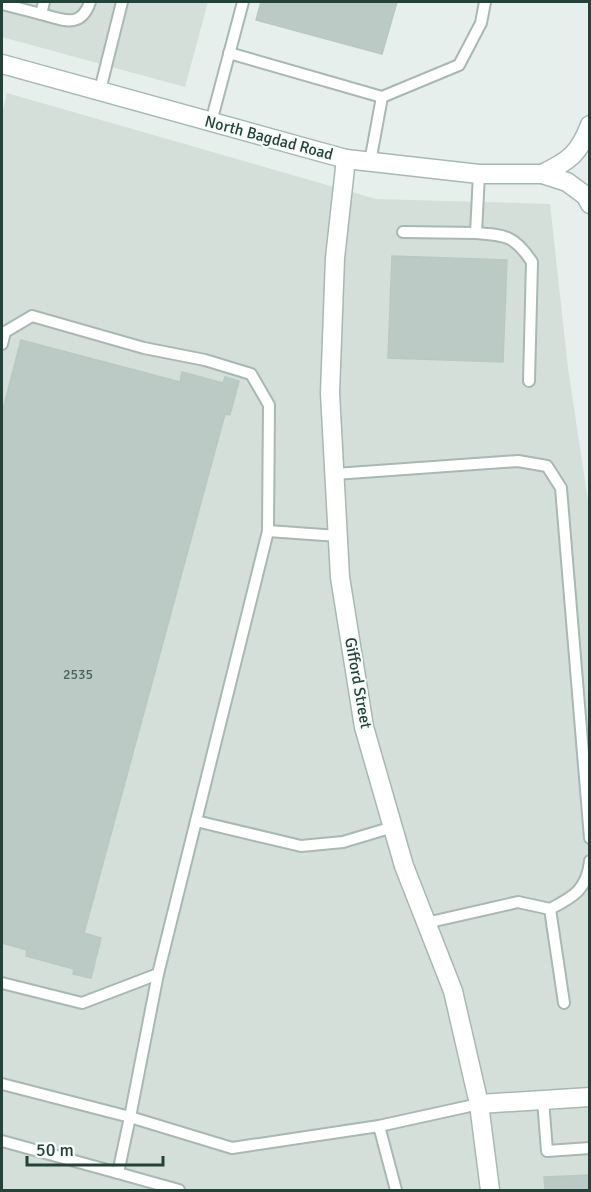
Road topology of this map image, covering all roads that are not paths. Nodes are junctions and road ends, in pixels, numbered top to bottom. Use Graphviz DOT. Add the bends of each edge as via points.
graph roads {
  1 [pos="44,2"];
  2 [pos="90,2"];
  3 [pos="122,2"];
  4 [pos="243,2"];
  5 [pos="486,2"];
  6 [pos="2,4"];
  7 [pos="41,14"];
  8 [pos="229,53"];
  9 [pos="2,64"];
  10 [pos="100,90"];
  11 [pos="382,97"];
  12 [pos="211,122"];
  13 [pos="590,125"];
  14 [pos="346,159"];
  15 [pos="370,162"];
  16 [pos="479,174"];
  17 [pos="542,174"];
  18 [pos="590,204"];
  19 [pos="403,232"];
  20 [pos="476,233"];
  21 [pos="2,344"];
  22 [pos="529,381"];
  23 [pos="335,474"];
  24 [pos="268,531"];
  25 [pos="338,536"];
  26 [pos="196,821"];
  27 [pos="393,827"];
  28 [pos="590,838"];
  29 [pos="590,861"];
  30 [pos="550,909"];
  31 [pos="426,923"];
  32 [pos="158,974"];
  33 [pos="2,982"];
  34 [pos="564,1003"];
  35 [pos="2,1084"];
  36 [pos="590,1097"];
  37 [pos="543,1100"];
  38 [pos="479,1104"];
  39 [pos="130,1117"];
  40 [pos="379,1126"];
  41 [pos="2,1141"];
  42 [pos="590,1148"];
  43 [pos="118,1173"];
  44 [pos="179,1191"];
  45 [pos="396,1191"];
  46 [pos="490,1191"];
  1 -- 7 [label="lane"];
  2 -- 7 [label="lane" via="84,15 74,20"];
  3 -- 10 [label="lane"];
  4 -- 8 [label="lane"];
  5 -- 11 [label="lane" via="481,23 459,65"];
  6 -- 7 [label="lane"];
  8 -- 11 [label="lane"];
  8 -- 12 [label="lane"];
  9 -- 10 [label="street, North Bagdad Road"];
  10 -- 12 [label="street, North Bagdad Road"];
  11 -- 15 [label="lane"];
  12 -- 14 [label="street, North Bagdad Road"];
  13 -- 17 [label="street, North Bagdad Road" via="583,142 566,162"];
  14 -- 15 [label="street, North Bagdad Road"];
  14 -- 23 [label="street, Gifford Street" via="335,258 330,393"];
  15 -- 16 [label="street, North Bagdad Road"];
  16 -- 17 [label="street, North Bagdad Road"];
  16 -- 20 [label="lane"];
  17 -- 18 [label="street, North Bagdad Road" via="567,182 586,196"];
  19 -- 20 [label="lane"];
  20 -- 22 [label="lane" via="502,234 522,246 532,262"];
  21 -- 24 [label="lane" via="5,332 32,316 251,375 269,405"];
  23 -- 25 [label="street, Gifford Street"];
  23 -- 28 [label="lane" via="518,461 547,466 561,488"];
  24 -- 25 [label="lane"];
  24 -- 26 [label="lane"];
  25 -- 27 [label="street, Gifford Street" via="340,578 364,728"];
  26 -- 27 [label="lane" via="301,846 343,842"];
  26 -- 32 [label="lane"];
  27 -- 31 [label="street, Gifford Street"];
  29 -- 30 [label="lane" via="588,874 574,897"];
  30 -- 31 [label="lane" via="518,902"];
  30 -- 34 [label="lane"];
  31 -- 38 [label="street, Gifford Street" via="453,991"];
  32 -- 33 [label="lane" via="82,1003"];
  32 -- 39 [label="lane"];
  35 -- 39 [label="lane"];
  36 -- 37 [label="street"];
  37 -- 38 [label="street"];
  37 -- 42 [label="lane" via="547,1151"];
  38 -- 40 [label="lane"];
  38 -- 46 [label="street, Gifford Street"];
  39 -- 40 [label="lane" via="232,1148"];
  39 -- 43 [label="lane"];
  40 -- 45 [label="lane"];
  41 -- 43 [label="lane"];
  43 -- 44 [label="lane"];
}
